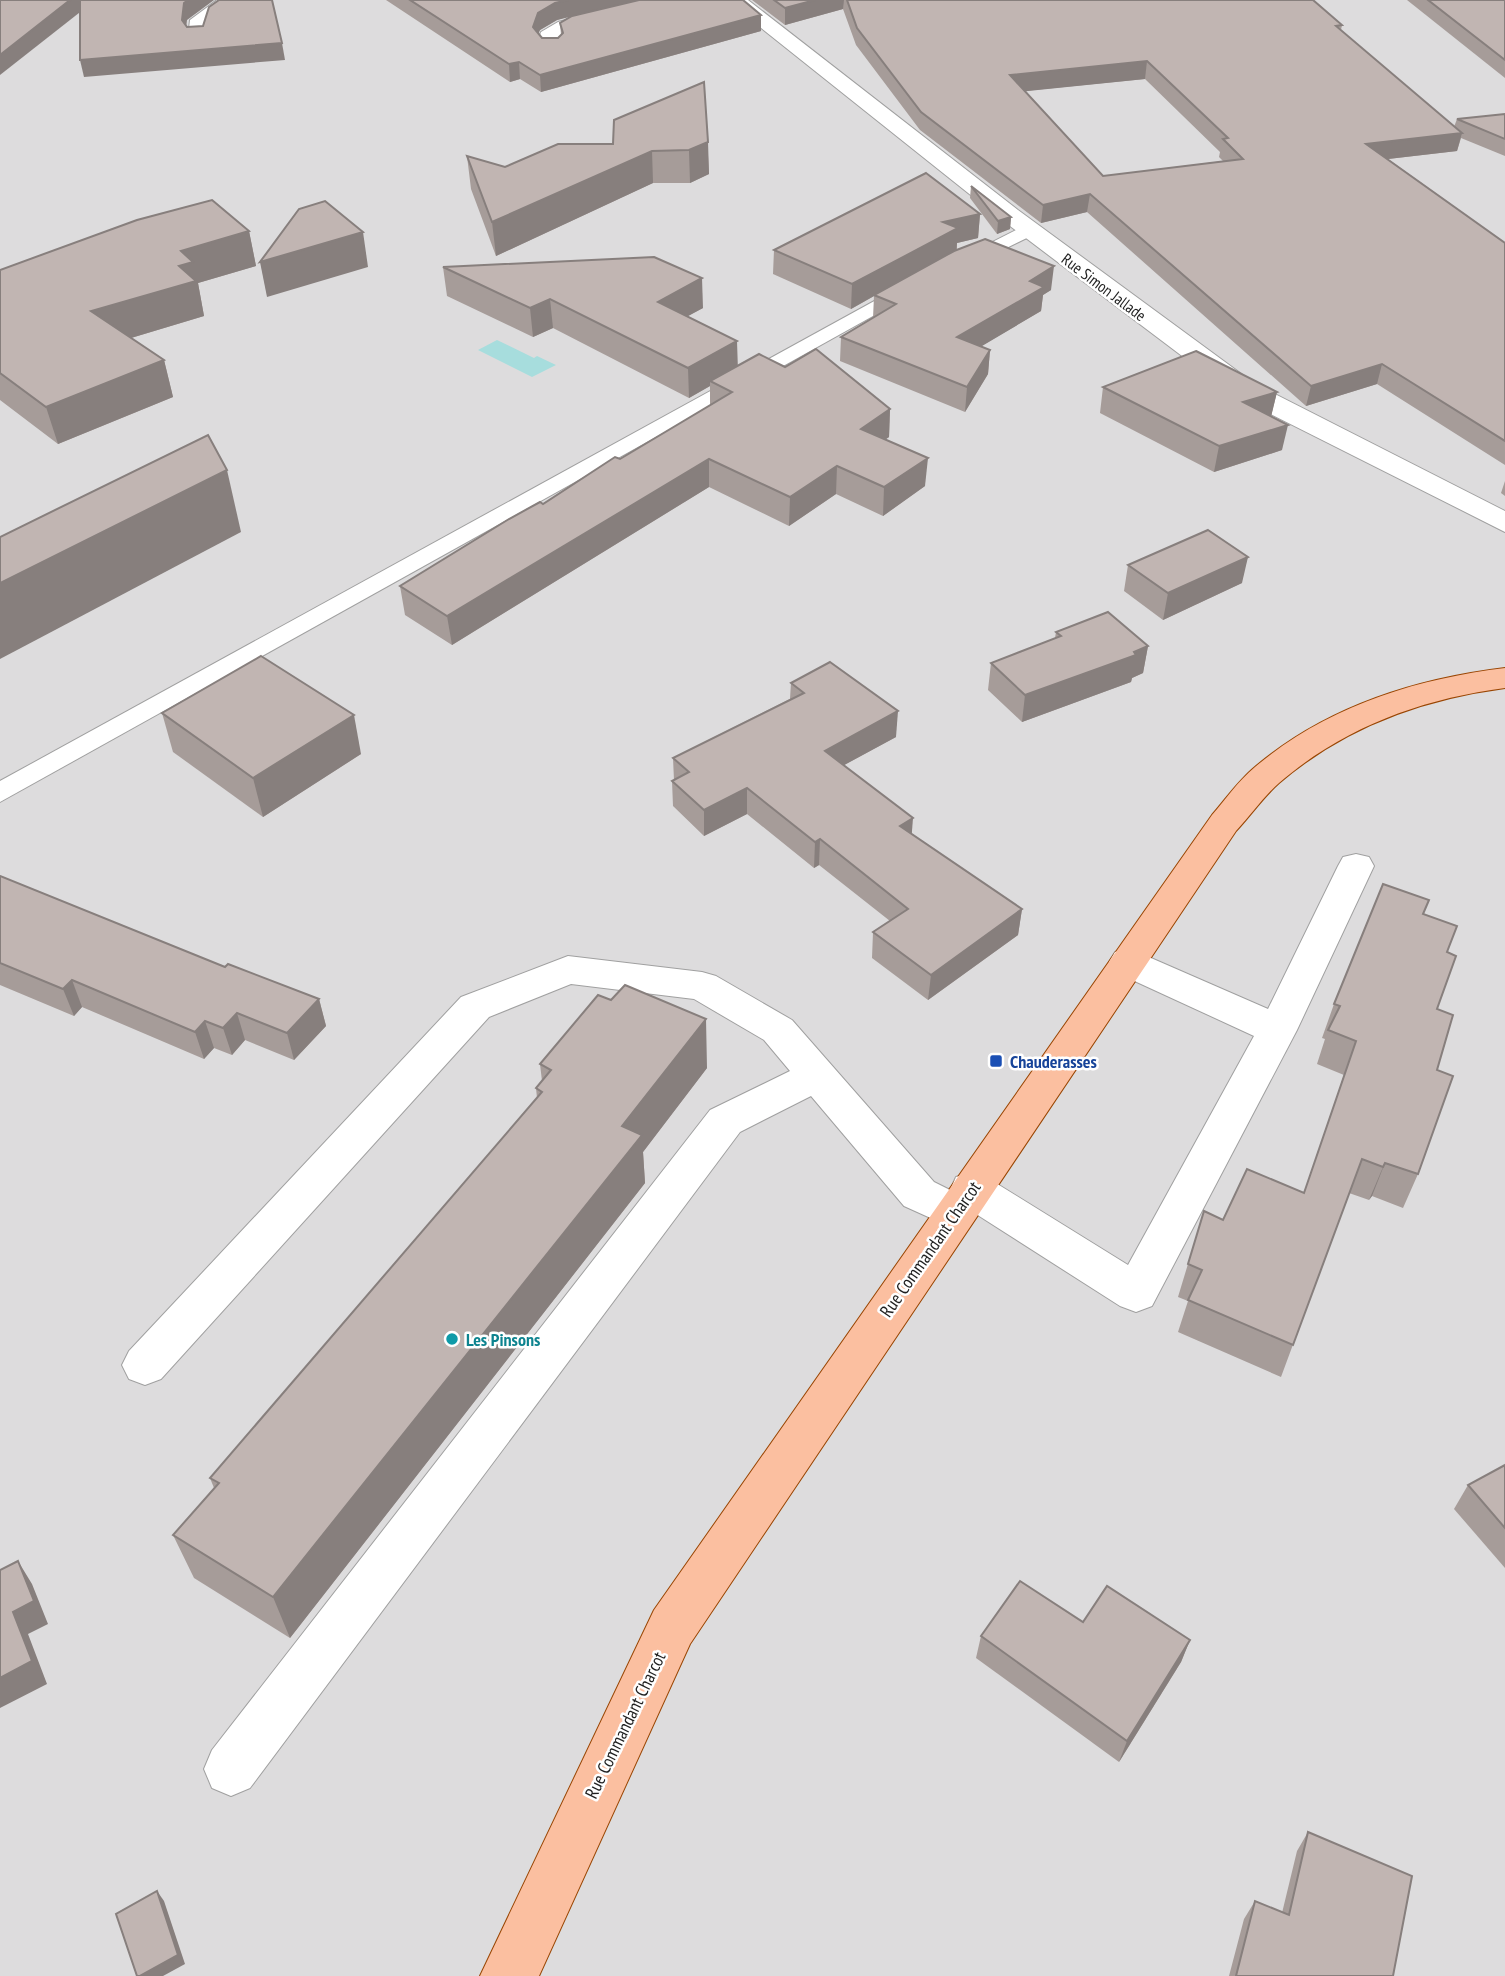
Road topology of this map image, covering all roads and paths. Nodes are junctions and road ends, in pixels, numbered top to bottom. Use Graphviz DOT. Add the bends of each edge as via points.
graph roads {
  1 [pos="230,0"];
  2 [pos="675,0"];
  3 [pos="736,0"];
  4 [pos="198,37"];
  5 [pos="552,49"];
  6 [pos="1028,230"];
  7 [pos="1505,523"];
  8 [pos="1505,678"];
  9 [pos="0,793"];
  10 [pos="1356,866"];
  11 [pos="1128,962"];
  12 [pos="1277,1030"];
  13 [pos="818,1075"];
  14 [pos="963,1200"];
  15 [pos="145,1365"];
  16 [pos="231,1769"];
  17 [pos="509,1976"];
  1 -- 4 [label="street" via="200,20"];
  2 -- 5 [label="street" via="565,26 548,36 547,45"];
  3 -- 6 [label="street, Rue Simon Jallade"];
  6 -- 7 [label="street, Rue Simon Jallade" via="1245,390"];
  6 -- 9 [label="lane" via="938,272"];
  8 -- 11 [label="main road, Rue Commandant Charcot" via="1434,689 1390,703 1319,736 1276,768 1224,823"];
  10 -- 12 [label="street"];
  11 -- 12 [label="street"];
  11 -- 14 [label="main road, Rue Commandant Charcot"];
  12 -- 14 [label="street" via="1136,1293"];
  13 -- 14 [label="street" via="919,1194"];
  13 -- 15 [label="street" via="778,1030 702,986 568,970 475,1007"];
  13 -- 16 [label="street" via="725,1121"];
  14 -- 17 [label="main road, Rue Commandant Charcot" via="672,1627"];
}
